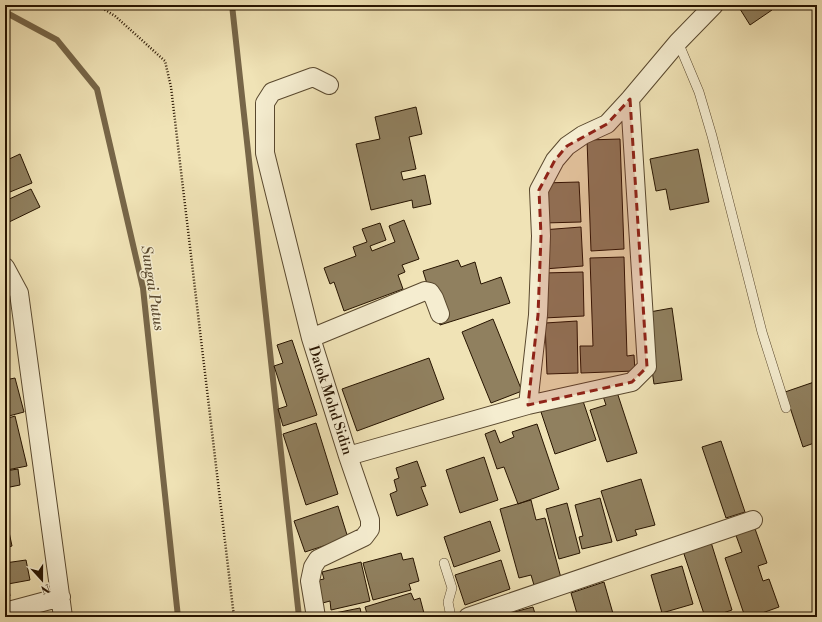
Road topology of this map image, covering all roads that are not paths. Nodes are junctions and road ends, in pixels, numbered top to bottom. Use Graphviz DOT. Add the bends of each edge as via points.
graph roads {
  1 [pos="714,5"];
  2 [pos="678,42"];
  3 [pos="329,85"];
  4 [pos="630,99"];
  5 [pos="5,267"];
  6 [pos="440,314"];
  7 [pos="311,338"];
  8 [pos="528,405"];
  9 [pos="786,408"];
  10 [pos="348,456"];
  11 [pos="753,520"];
  12 [pos="444,563"];
  13 [pos="61,598"];
  14 [pos="5,612"];
  15 [pos="63,617"];
  16 [pos="316,617"];
  17 [pos="451,617"];
  18 [pos="468,617"];
  1 -- 2 [label="street"];
  2 -- 4 [label="street"];
  2 -- 9 [label="lane" via="701,99 762,332"];
  3 -- 7 [label="street, Datok Mohd Sidin" via="313,77 272,92 265,103 265,152"];
  4 -- 8 [label="street" via="606,124 582,135 567,146 555,160 539,190 541,236 538,314"];
  4 -- 8 [label="street" via="647,367 632,382"];
  5 -- 13 [label="street" via="19,293"];
  6 -- 7 [label="street" via="434,298 430,292 425,291"];
  7 -- 10 [label="street, Datok Mohd Sidin"];
  8 -- 10 [label="street"];
  10 -- 16 [label="street, Datok Mohd Sidin" via="370,520 370,528 364,537 318,559 313,567 310,580"];
  11 -- 18 [label="street"];
  12 -- 17 [label="lane" via="452,588 448,602"];
  13 -- 14 [label="street"];
  13 -- 15 [label="street"];
}
